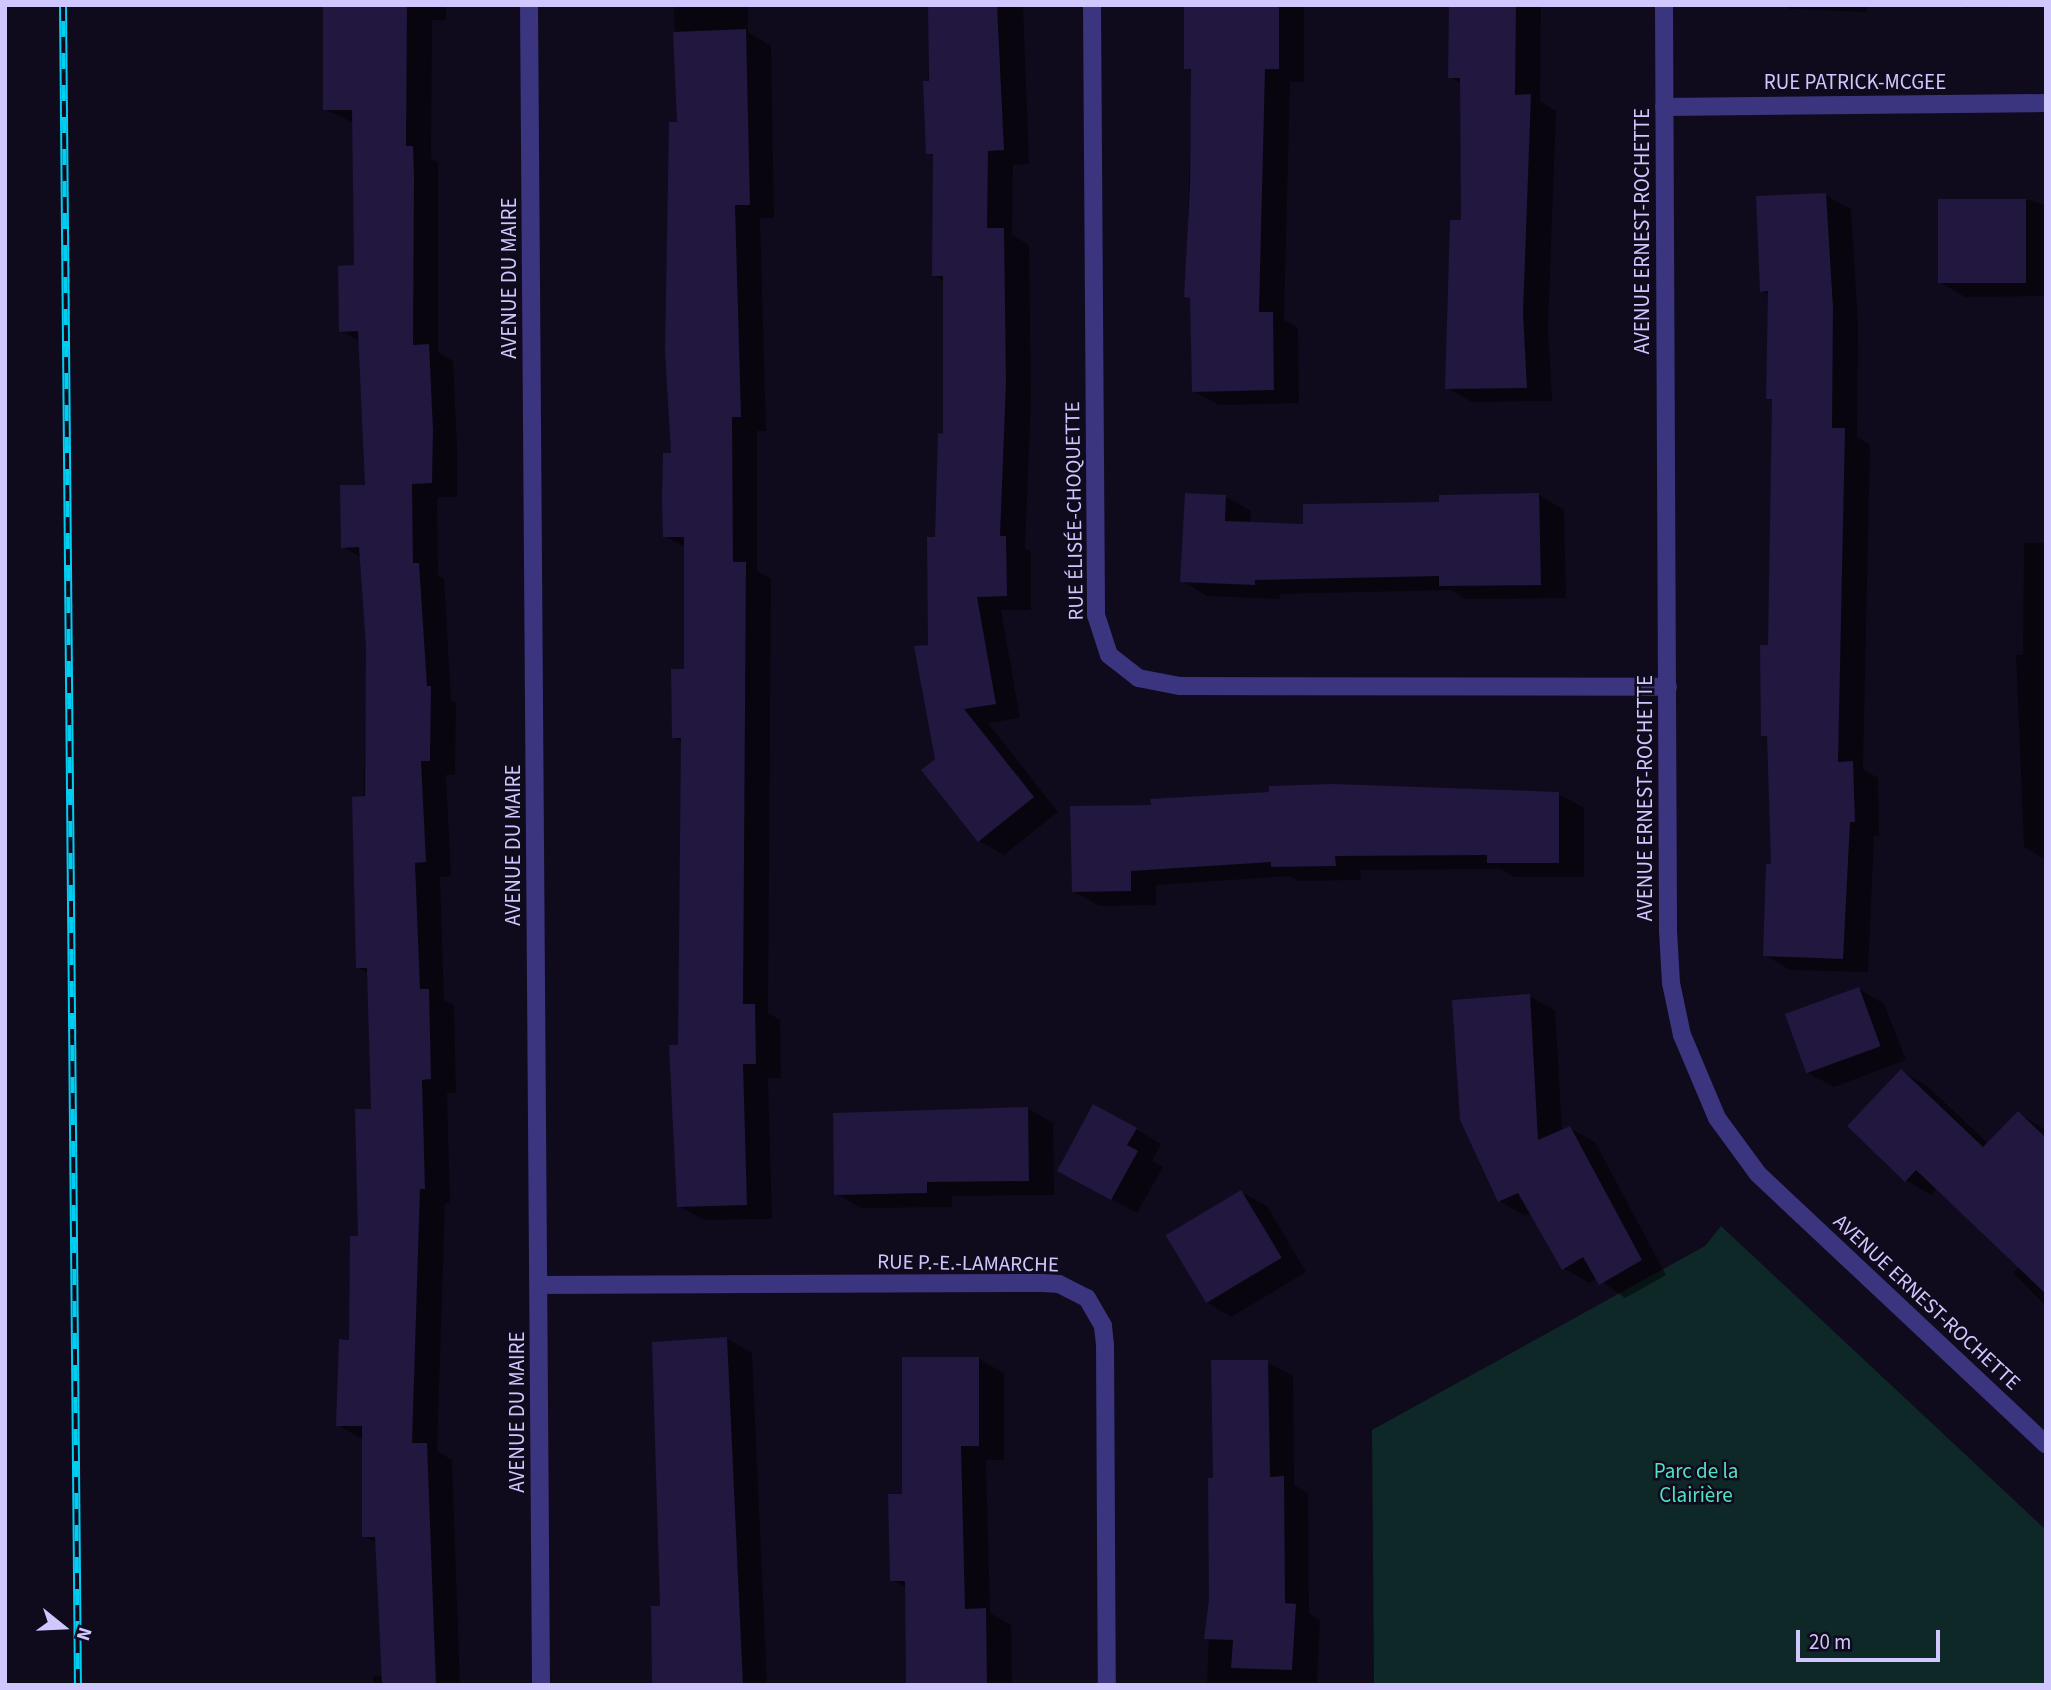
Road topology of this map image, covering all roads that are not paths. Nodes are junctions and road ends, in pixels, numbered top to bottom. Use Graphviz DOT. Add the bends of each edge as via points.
graph roads {
  1 [pos="529,5"];
  2 [pos="1092,5"];
  3 [pos="1664,5"];
  4 [pos="2046,103"];
  5 [pos="1664,107"];
  6 [pos="1668,687"];
  7 [pos="539,1285"];
  8 [pos="2046,1444"];
  9 [pos="541,1685"];
  10 [pos="1107,1685"];
  1 -- 7 [label="street, AVENUE DU MAIRE"];
  2 -- 6 [label="street, RUE ÉLISÉE-CHOQUETTE" via="1096,615 1109,655 1138,678 1180,686"];
  3 -- 5 [label="street, AVENUE ERNEST-ROCHETTE"];
  4 -- 5 [label="street, RUE PATRICK-MCGEE"];
  5 -- 6 [label="street, AVENUE ERNEST-ROCHETTE"];
  6 -- 8 [label="street, AVENUE ERNEST-ROCHETTE" via="1671,983 1682,1035 1704,1092 1758,1174"];
  7 -- 9 [label="street, AVENUE DU MAIRE"];
  7 -- 10 [label="street, RUE P.-E.-LAMARCHE" via="1042,1283 1059,1284 1087,1298 1103,1326 1105,1344"];
}
